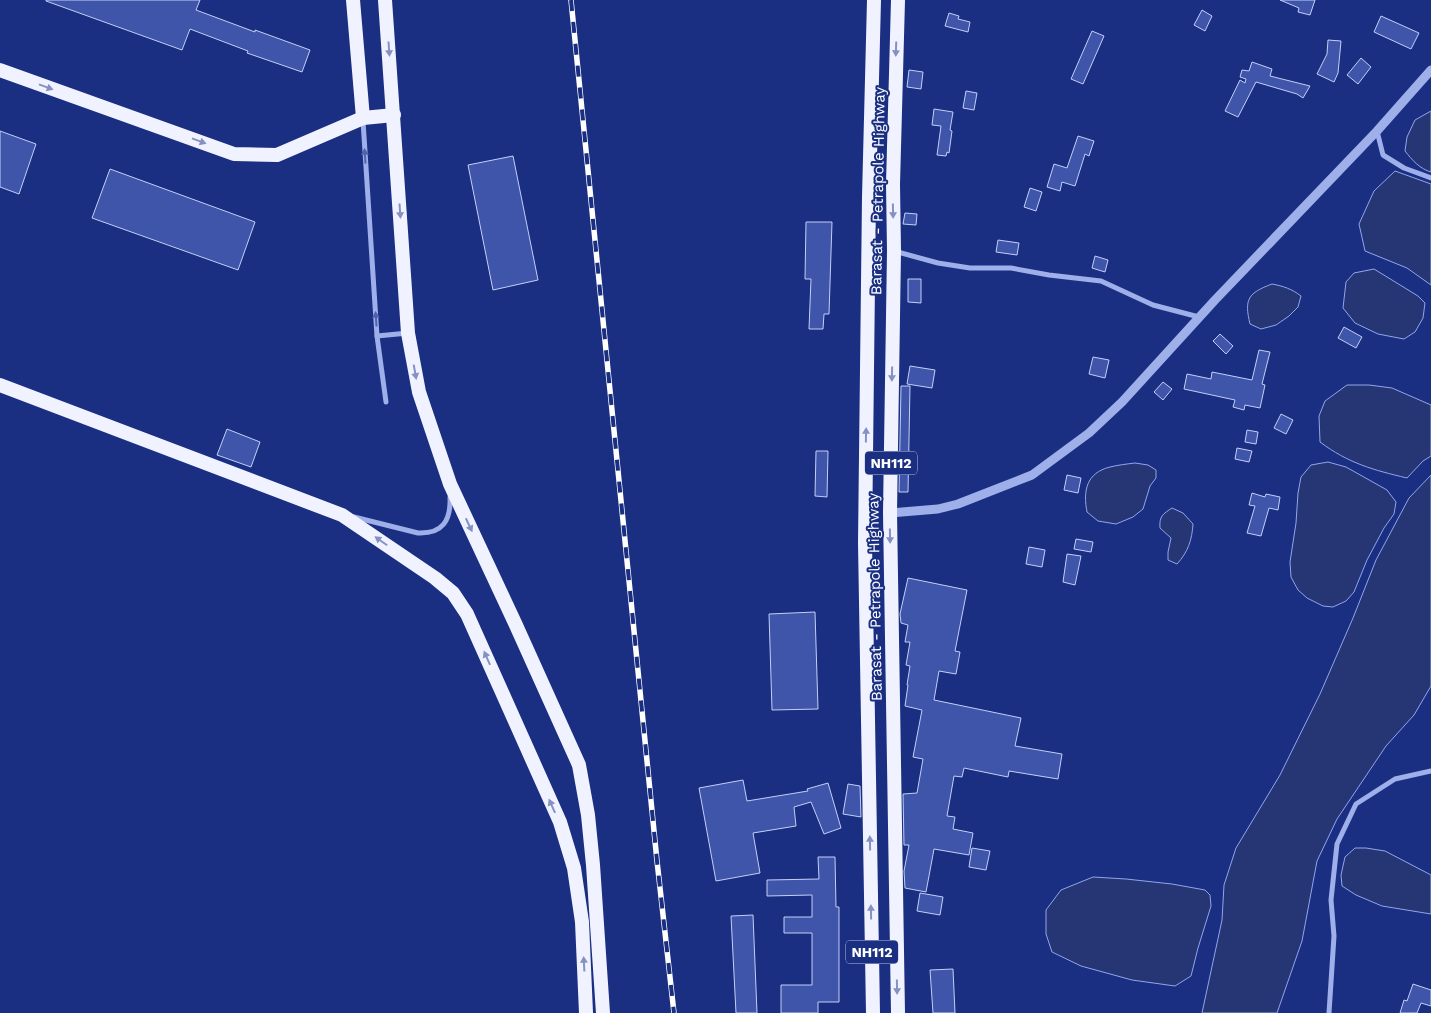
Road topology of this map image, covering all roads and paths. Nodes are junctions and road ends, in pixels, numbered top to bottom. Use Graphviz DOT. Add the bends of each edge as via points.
graph roads {
  1 [pos="353,0"];
  2 [pos="385,0"];
  3 [pos="874,0"];
  4 [pos="898,0"];
  5 [pos="0,70"];
  6 [pos="1431,70"];
  7 [pos="394,115"];
  8 [pos="363,118"];
  9 [pos="1377,131"];
  10 [pos="1431,178"];
  11 [pos="894,251"];
  12 [pos="1199,317"];
  13 [pos="408,333"];
  14 [pos="378,336"];
  15 [pos="0,385"];
  16 [pos="386,402"];
  17 [pos="450,484"];
  18 [pos="890,513"];
  19 [pos="342,514"];
  20 [pos="1431,771"];
  21 [pos="586,1013"];
  22 [pos="603,1013"];
  23 [pos="873,1013"];
  24 [pos="898,1013"];
  25 [pos="1329,1013"];
  1 -- 8 [label="highway"];
  2 -- 7 [label="highway, one-way"];
  23 -- 3 [label="highway, Barasat - Petrapole Highway / NH112, one-way" via="865,533"];
  4 -- 11 [label="highway, Barasat - Petrapole Highway / NH112, one-way"];
  5 -- 8 [label="highway, one-way" via="234,154 277,155"];
  6 -- 9 [label="street"];
  7 -- 8 [label="highway"];
  7 -- 13 [label="highway, one-way"];
  14 -- 8 [label="street, one-way"];
  9 -- 10 [label="street" via="1383,155 1404,168"];
  9 -- 12 [label="street"];
  11 -- 12 [label="street" via="938,264 1011,268 1100,281 1153,305"];
  11 -- 18 [label="highway, Barasat - Petrapole Highway / NH112, one-way"];
  12 -- 18 [label="street" via="1090,433 1032,475 958,504"];
  13 -- 14 [label="street"];
  13 -- 17 [label="highway, one-way" via="419,392"];
  14 -- 16 [label="street"];
  15 -- 19 [label="highway"];
  17 -- 19 [label="street" via="448,520 427,534"];
  17 -- 22 [label="highway, one-way" via="579,765 593,864"];
  18 -- 24 [label="highway, Barasat - Petrapole Highway / NH112, one-way"];
  21 -- 19 [label="highway, one-way" via="582,922 574,868 560,822 467,614 453,593 435,578"];
  20 -- 25 [label="street" via="1395,780 1356,804 1336,844 1331,900 1334,936"];
}
